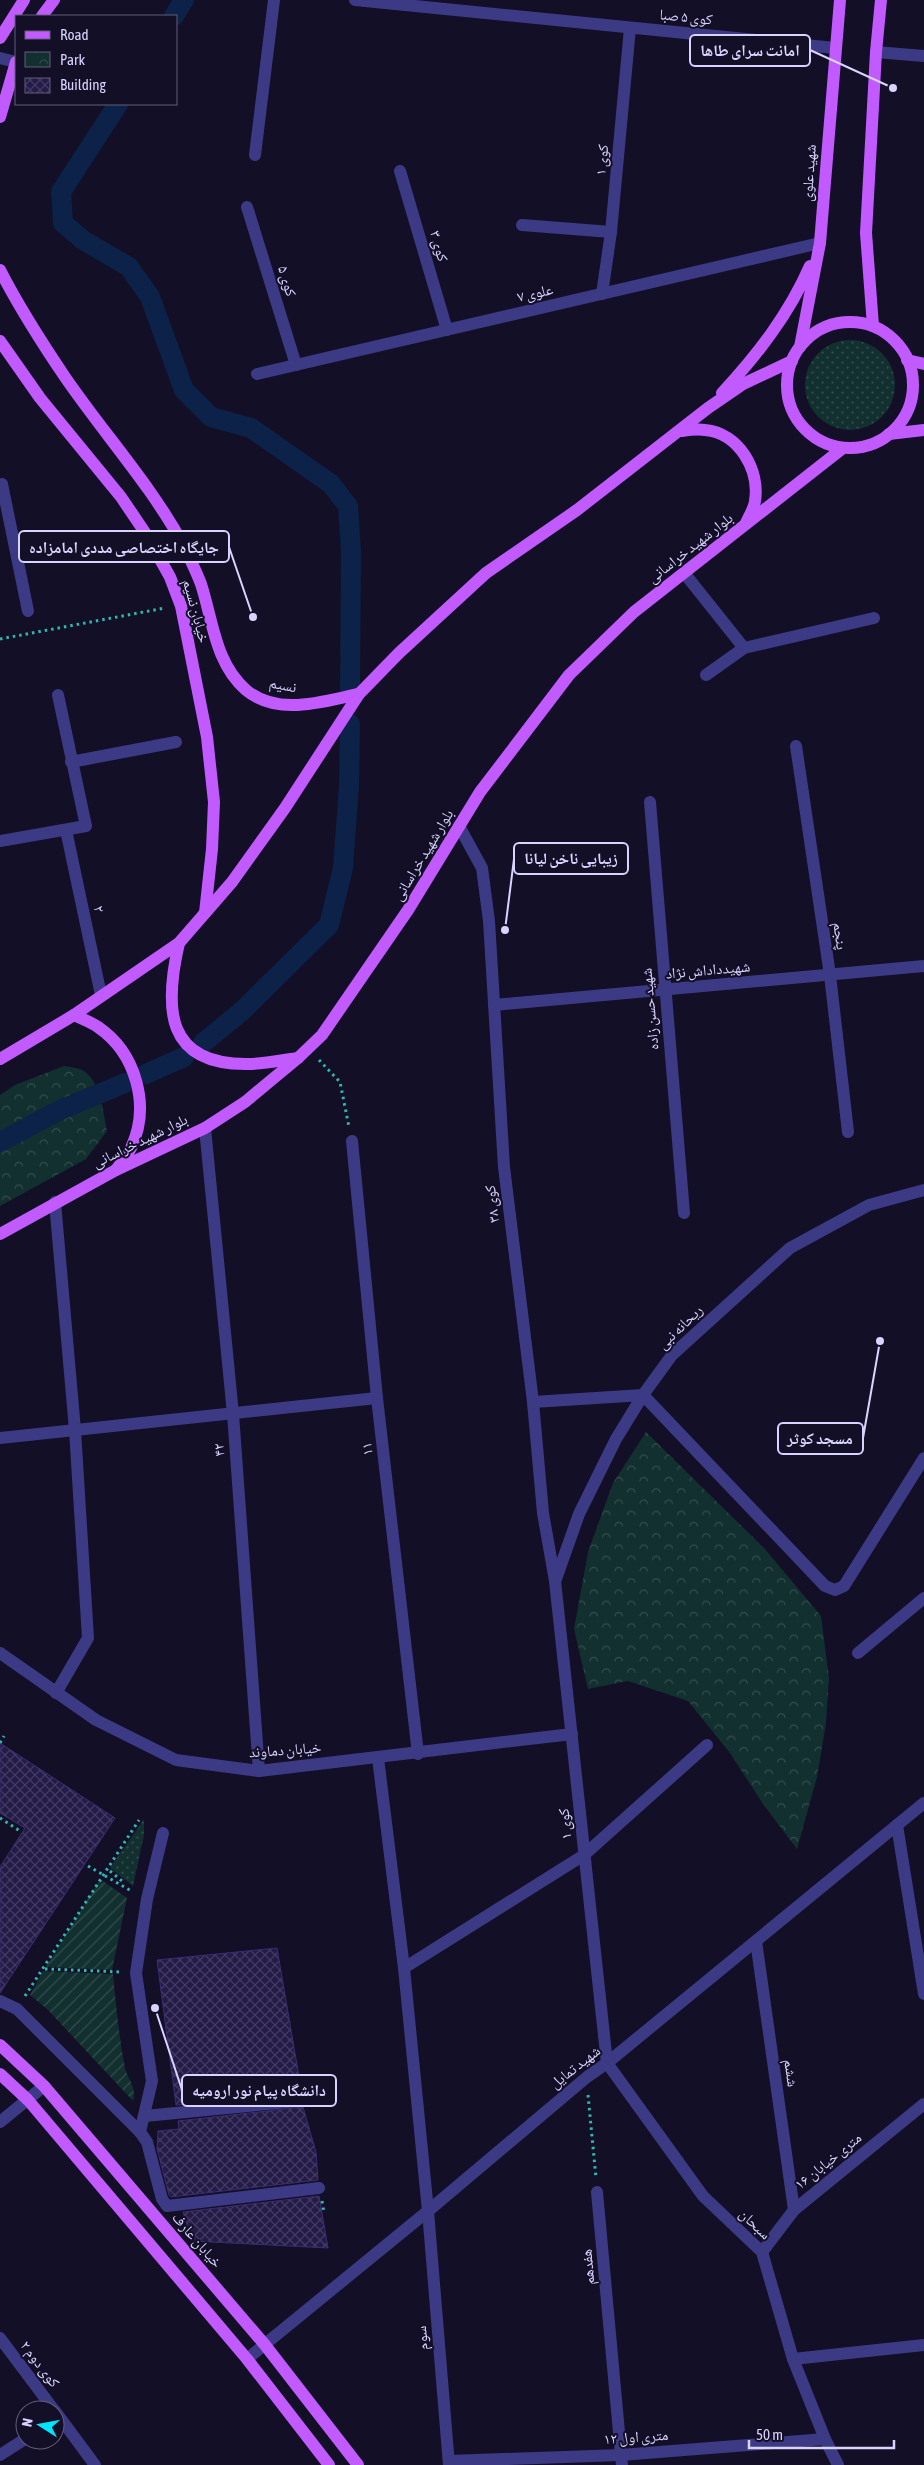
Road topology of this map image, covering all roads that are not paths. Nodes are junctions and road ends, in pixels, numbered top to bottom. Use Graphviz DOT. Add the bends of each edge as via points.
graph roads {
  1 [pos="24,0"];
  2 [pos="54,0"];
  3 [pos="274,0"];
  4 [pos="355,0"];
  5 [pos="840,0"];
  6 [pos="881,0"];
  7 [pos="434,4"];
  8 [pos="43,15"];
  9 [pos="630,28"];
  10 [pos="0,38"];
  11 [pos="924,45"];
  12 [pos="835,48"];
  13 [pos="876,52"];
  14 [pos="910,55"];
  15 [pos="924,56"];
  16 [pos="0,58"];
  17 [pos="15,62"];
  18 [pos="15,65"];
  19 [pos="0,117"];
  20 [pos="255,155"];
  21 [pos="400,171"];
  22 [pos="247,207"];
  23 [pos="522,225"];
  24 [pos="611,232"];
  25 [pos="820,244"];
  26 [pos="0,270"];
  27 [pos="602,294"];
  28 [pos="873,326"];
  29 [pos="446,330"];
  30 [pos="0,341"];
  31 [pos="800,347"];
  32 [pos="908,360"];
  33 [pos="792,361"];
  34 [pos="924,364"];
  35 [pos="296,365"];
  36 [pos="257,374"];
  37 [pos="708,408"];
  38 [pos="924,430"];
  39 [pos="682,431"];
  40 [pos="889,434"];
  41 [pos="843,448"];
  42 [pos="0,484"];
  43 [pos="745,525"];
  44 [pos="685,574"];
  45 [pos="28,611"];
  46 [pos="874,618"];
  47 [pos="744,648"];
  48 [pos="220,653"];
  49 [pos="706,676"];
  50 [pos="359,694"];
  51 [pos="58,695"];
  52 [pos="176,742"];
  53 [pos="796,746"];
  54 [pos="71,762"];
  55 [pos="650,802"];
  56 [pos="459,826"];
  57 [pos="66,830"];
  58 [pos="0,841"];
  59 [pos="205,913"];
  60 [pos="179,943"];
  61 [pos="924,966"];
  62 [pos="830,975"];
  63 [pos="665,990"];
  64 [pos="101,995"];
  65 [pos="494,1005"];
  66 [pos="74,1015"];
  67 [pos="0,1058"];
  68 [pos="298,1058"];
  69 [pos="205,1128"];
  70 [pos="848,1132"];
  71 [pos="352,1141"];
  72 [pos="116,1170"];
  73 [pos="924,1190"];
  74 [pos="55,1202"];
  75 [pos="684,1213"];
  76 [pos="0,1234"];
  77 [pos="643,1394"];
  78 [pos="377,1398"];
  79 [pos="533,1402"];
  80 [pos="233,1414"];
  81 [pos="74,1430"];
  82 [pos="0,1438"];
  83 [pos="924,1458"];
  84 [pos="555,1582"];
  85 [pos="924,1598"];
  86 [pos="0,1653"];
  87 [pos="858,1653"];
  88 [pos="56,1692"];
  89 [pos="572,1734"];
  90 [pos="707,1745"];
  91 [pos="418,1754"];
  92 [pos="378,1758"];
  93 [pos="259,1771"];
  94 [pos="924,1803"];
  95 [pos="896,1825"];
  96 [pos="163,1833"];
  97 [pos="584,1855"];
  98 [pos="756,1941"];
  99 [pos="404,1968"];
  100 [pos="924,1994"];
  101 [pos="0,2001"];
  102 [pos="0,2045"];
  103 [pos="606,2063"];
  104 [pos="0,2074"];
  105 [pos="44,2086"];
  106 [pos="28,2100"];
  107 [pos="298,2101"];
  108 [pos="924,2104"];
  109 [pos="145,2116"];
  110 [pos="0,2122"];
  111 [pos="140,2132"];
  112 [pos="319,2188"];
  113 [pos="597,2192"];
  114 [pos="794,2210"];
  115 [pos="428,2211"];
  116 [pos="762,2252"];
  117 [pos="0,2338"];
  118 [pos="265,2345"];
  119 [pos="924,2345"];
  120 [pos="247,2359"];
  121 [pos="793,2359"];
  122 [pos="45,2400"];
  123 [pos="65,2427"];
  124 [pos="825,2439"];
  125 [pos="15,2445"];
  126 [pos="0,2455"];
  127 [pos="621,2460"];
  128 [pos="449,2463"];
  129 [pos="95,2465"];
  130 [pos="329,2465"];
  131 [pos="358,2465"];
  132 [pos="838,2465"];
  1 -- 10 [label="main road"];
  2 -- 8 [label="main road"];
  3 -- 20 [label="street"];
  4 -- 7 [label="street, کوی ۵ صبا"];
  5 -- 12 [label="main road, شهید علوی"];
  6 -- 13 [label="main road"];
  7 -- 9 [label="street, کوی ۵ صبا"];
  9 -- 12 [label="street, کوی ۵ صبا"];
  9 -- 24 [label="street, کوی ۱"];
  11 -- 14 [label="street"];
  12 -- 25 [label="main road, شهید علوی"];
  13 -- 14 [label="street"];
  13 -- 28 [label="main road" via="866,234"];
  14 -- 15 [label="street"];
  16 -- 17 [label="street"];
  18 -- 19 [label="main road"];
  21 -- 29 [label="street, کوی ۳"];
  22 -- 35 [label="street, کوی ۵"];
  23 -- 24 [label="street"];
  24 -- 27 [label="street, کوی ۱"];
  25 -- 27 [label="street, علوی ۷"];
  25 -- 31 [label="main road, شهید علوی"];
  25 -- 37 [label="main road" via="798,293 780,323"];
  26 -- 48 [label="main road, خیابان نسیم" via="65,377 170,520 198,577"];
  27 -- 29 [label="street, علوی ۷"];
  28 -- 31 [label="main road" via="857,322 825,327"];
  28 -- 32 [label="main road" via="887,334"];
  29 -- 35 [label="street, علوی ۷"];
  30 -- 59 [label="main road, خیابان نسیم" via="40,398 121,497 170,577 181,606 207,737 214,802"];
  31 -- 33 [label="main road"];
  32 -- 34 [label="main road"];
  32 -- 40 [label="main road" via="912,376 909,408"];
  33 -- 37 [label="main road" via="744,384"];
  33 -- 41 [label="main road" via="787,377 787,394 796,417 812,436"];
  35 -- 36 [label="street, علوی ۷"];
  37 -- 39 [label="main road"];
  38 -- 40 [label="main road"];
  39 -- 43 [label="main road" via="714,432 729,438 746,455 756,478 755,503"];
  39 -- 50 [label="main road" via="486,573"];
  40 -- 41 [label="main road" via="859,448"];
  41 -- 43 [label="main road, بلوار شهید خراسانی"];
  42 -- 45 [label="street"];
  43 -- 44 [label="main road, بلوار شهید خراسانی"];
  44 -- 47 [label="street"];
  44 -- 56 [label="main road, بلوار شهید خراسانی" via="634,612 569,675 480,792"];
  46 -- 47 [label="street"];
  47 -- 49 [label="street"];
  48 -- 50 [label="main road, نسیم" via="247,691 265,700 291,706"];
  50 -- 59 [label="main road" via="285,808 232,882"];
  51 -- 54 [label="street"];
  52 -- 54 [label="street"];
  53 -- 62 [label="street, پنجم"];
  54 -- 57 [label="street" via="86,826"];
  55 -- 63 [label="street, شهید حسن زاده"];
  56 -- 65 [label="street, کوی ۳۸" via="482,868"];
  56 -- 68 [label="main road, بلوار شهید خراسانی" via="403,918 322,1035"];
  57 -- 58 [label="street"];
  57 -- 64 [label="street, ۲"];
  59 -- 60 [label="main road"];
  60 -- 64 [label="main road"];
  60 -- 68 [label="main road" via="171,979 171,1011 183,1041 201,1056 222,1062 249,1064"];
  61 -- 62 [label="street, شهیدداداش نژاد"];
  62 -- 63 [label="street, شهیدداداش نژاد"];
  62 -- 70 [label="street, پنجم"];
  63 -- 65 [label="street, شهیدداداش نژاد"];
  63 -- 75 [label="street, شهید حسن زاده"];
  64 -- 66 [label="main road"];
  65 -- 79 [label="street, کوی ۳۸" via="504,1167"];
  66 -- 67 [label="main road"];
  66 -- 72 [label="main road" via="98,1027 118,1045 133,1068 140,1095 139,1122 131,1148"];
  68 -- 69 [label="main road, بلوار شهید خراسانی" via="245,1102"];
  69 -- 72 [label="main road, بلوار شهید خراسانی"];
  69 -- 80 [label="street, ۴۲"];
  71 -- 78 [label="street, ۱۱"];
  72 -- 74 [label="main road, بلوار شهید خراسانی"];
  73 -- 77 [label="street, ریحانه نبی" via="870,1205 790,1248 672,1355"];
  74 -- 76 [label="main road, بلوار شهید خراسانی"];
  74 -- 81 [label="street"];
  77 -- 79 [label="street"];
  77 -- 83 [label="street" via="825,1586 835,1590 844,1586"];
  77 -- 84 [label="street, ریحانه نبی" via="616,1439 579,1514"];
  78 -- 80 [label="street"];
  78 -- 91 [label="street, ۱۱"];
  79 -- 84 [label="street, کوی ۳۸" via="544,1513"];
  80 -- 81 [label="street"];
  80 -- 93 [label="street, ۴۲"];
  81 -- 82 [label="street"];
  81 -- 88 [label="street" via="88,1638"];
  84 -- 89 [label="street, کوی ۱"];
  85 -- 87 [label="street"];
  86 -- 88 [label="street, خیابان دماوند"];
  88 -- 93 [label="street, خیابان دماوند" via="96,1720 176,1760"];
  89 -- 91 [label="street, خیابان دماوند"];
  89 -- 97 [label="street, کوی ۱"];
  90 -- 97 [label="street"];
  91 -- 92 [label="street, خیابان دماوند"];
  92 -- 93 [label="street, خیابان دماوند"];
  92 -- 99 [label="street, سوم"];
  94 -- 95 [label="street, شهید تمایل"];
  95 -- 98 [label="street, شهید تمایل"];
  95 -- 100 [label="street"];
  96 -- 109 [label="street" via="147,1902 136,1973 152,2081"];
  97 -- 99 [label="street"];
  97 -- 103 [label="street, کوی ۱"];
  98 -- 103 [label="street, شهید تمایل"];
  98 -- 114 [label="street, ششم"];
  99 -- 115 [label="street, سوم"];
  101 -- 111 [label="street" via="17,2009"];
  102 -- 105 [label="main road, خیابان عارف"];
  103 -- 115 [label="street, شهید تمایل"];
  103 -- 116 [label="street, سبحان" via="703,2196"];
  104 -- 106 [label="main road"];
  105 -- 106 [label="street"];
  105 -- 118 [label="main road, خیابان عارف"];
  106 -- 110 [label="street"];
  106 -- 120 [label="main road"];
  107 -- 109 [label="street"];
  108 -- 114 [label="street, ۱۶ متری خیابان"];
  109 -- 111 [label="street"];
  111 -- 112 [label="street" via="147,2142 162,2199 167,2206"];
  113 -- 127 [label="street, هفدهم"];
  114 -- 116 [label="street, ۱۶ متری خیابان"];
  115 -- 118 [label="street, شهید تمایل"];
  115 -- 128 [label="street, سوم"];
  116 -- 121 [label="street, سبحان"];
  117 -- 122 [label="street, کوی دوم ۲"];
  118 -- 120 [label="street, شهید تمایل"];
  118 -- 131 [label="main road, خیابان عارف"];
  119 -- 121 [label="street"];
  120 -- 130 [label="main road"];
  121 -- 124 [label="street, سبحان"];
  123 -- 129 [label="street, کوی دوم ۲"];
  124 -- 127 [label="street, ۱۲ متری اول"];
  124 -- 132 [label="street, سبحان"];
  125 -- 126 [label="street"];
  127 -- 128 [label="street, ۱۲ متری اول"];
}
